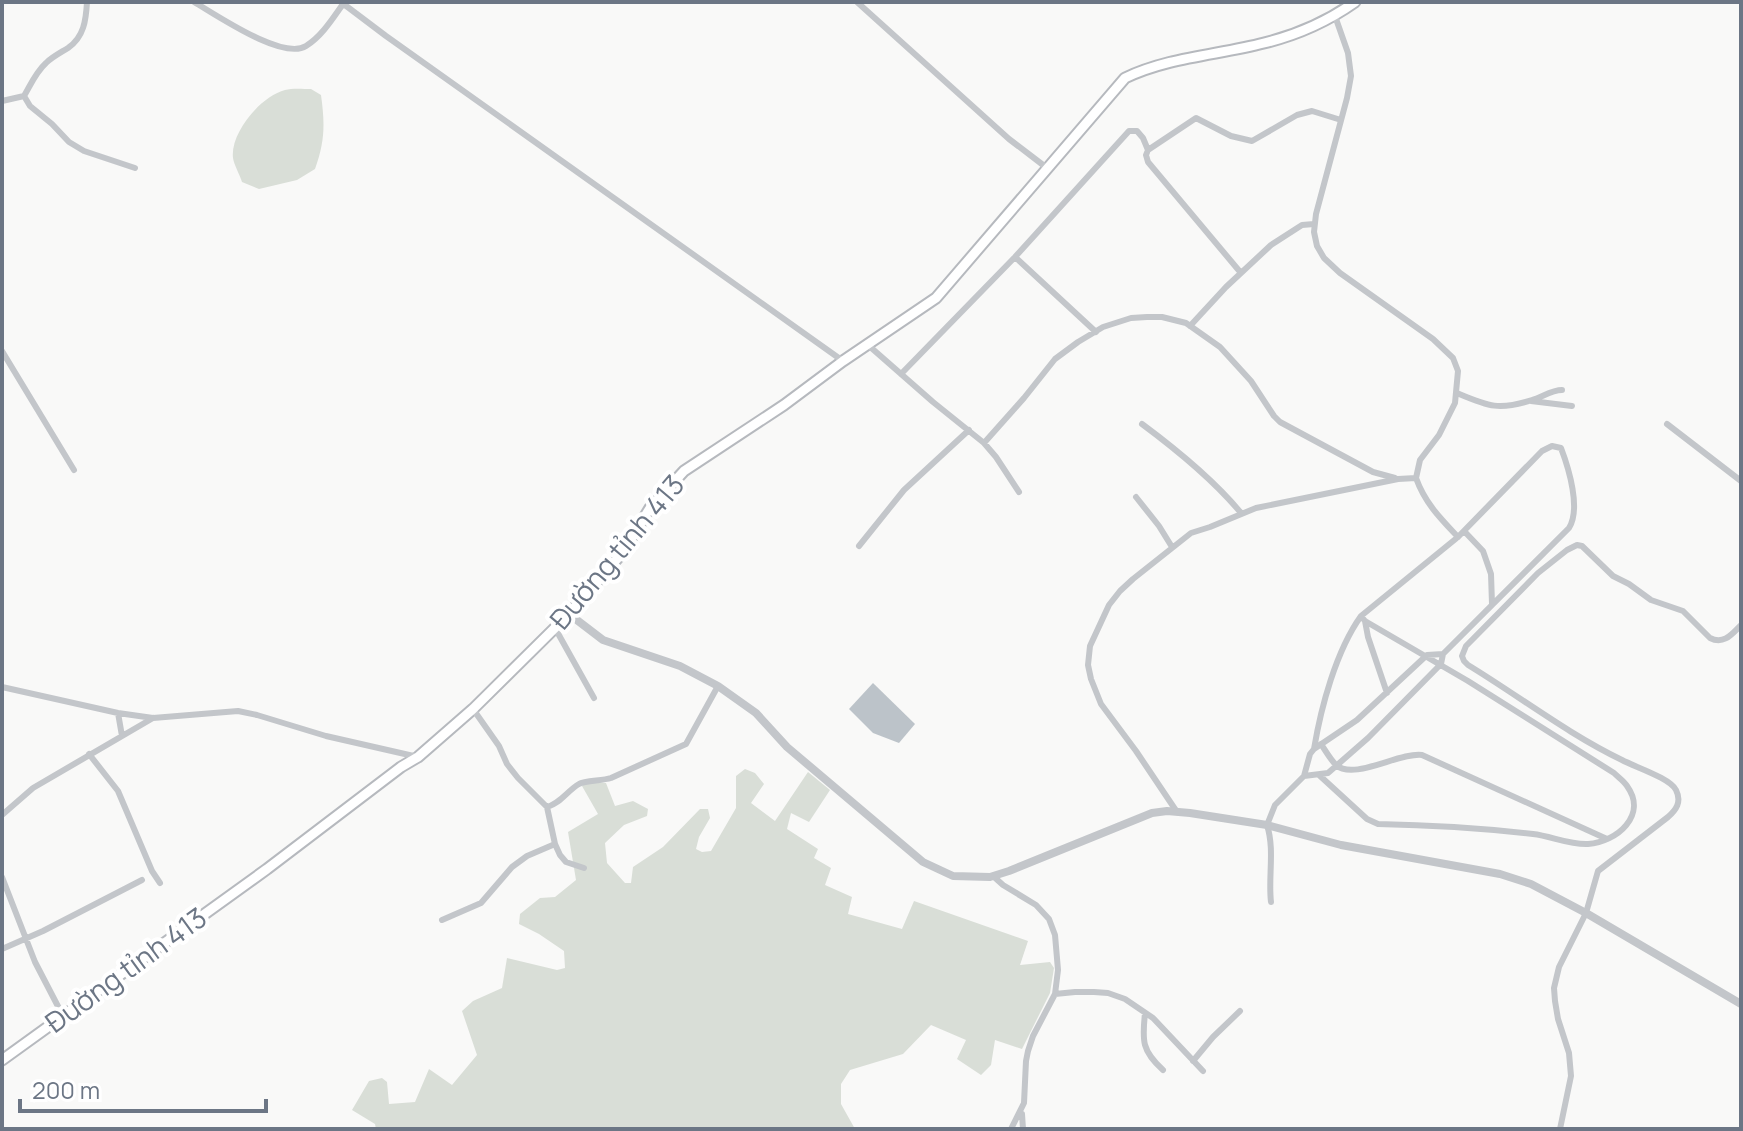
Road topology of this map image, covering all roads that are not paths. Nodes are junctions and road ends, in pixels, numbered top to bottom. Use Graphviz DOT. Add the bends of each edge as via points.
graph roads {
  1 [pos="87,2"];
  2 [pos="194,2"];
  3 [pos="857,2"];
  4 [pos="1355,2"];
  5 [pos="342,3"];
  6 [pos="1335,16"];
  7 [pos="24,96"];
  8 [pos="2,101"];
  9 [pos="1341,120"];
  10 [pos="1148,150"];
  11 [pos="135,168"];
  12 [pos="1047,168"];
  13 [pos="1314,224"];
  14 [pos="1015,257"];
  15 [pos="1241,273"];
  16 [pos="1190,326"];
  17 [pos="1096,332"];
  18 [pos="868,345"];
  19 [pos="2,351"];
  20 [pos="843,361"];
  21 [pos="901,374"];
  22 [pos="1562,390"];
  23 [pos="1457,393"];
  24 [pos="1531,401"];
  25 [pos="1572,406"];
  26 [pos="1142,424"];
  27 [pos="1667,424"];
  28 [pos="969,430"];
  29 [pos="984,443"];
  30 [pos="74,470"];
  31 [pos="1737,474"];
  32 [pos="1416,478"];
  33 [pos="1398,479"];
  34 [pos="1741,481"];
  35 [pos="1019,492"];
  36 [pos="1136,497"];
  37 [pos="1241,513"];
  38 [pos="1461,534"];
  39 [pos="859,546"];
  40 [pos="1172,547"];
  41 [pos="1492,604"];
  42 [pos="569,614"];
  43 [pos="1363,618"];
  44 [pos="1741,625"];
  45 [pos="555,628"];
  46 [pos="1443,654"];
  47 [pos="1427,655"];
  48 [pos="1441,664"];
  49 [pos="718,686"];
  50 [pos="2,687"];
  51 [pos="1387,693"];
  52 [pos="594,698"];
  53 [pos="473,709"];
  54 [pos="118,713"];
  55 [pos="153,718"];
  56 [pos="122,736"];
  57 [pos="1321,744"];
  58 [pos="1314,749"];
  59 [pos="89,754"];
  60 [pos="418,757"];
  61 [pos="1336,766"];
  62 [pos="1319,775"];
  63 [pos="1304,776"];
  64 [pos="547,807"];
  65 [pos="1177,812"];
  66 [pos="2,815"];
  67 [pos="1267,825"];
  68 [pos="1607,839"];
  69 [pos="555,844"];
  70 [pos="584,868"];
  71 [pos="993,876"];
  72 [pos="2,877"];
  73 [pos="142,880"];
  74 [pos="160,883"];
  75 [pos="1271,902"];
  76 [pos="1586,913"];
  77 [pos="442,920"];
  78 [pos="25,938"];
  79 [pos="2,949"];
  80 [pos="1055,994"];
  81 [pos="1741,1004"];
  82 [pos="1240,1011"];
  83 [pos="1145,1013"];
  84 [pos="63,1016"];
  85 [pos="2,1060"];
  86 [pos="1193,1061"];
  87 [pos="1163,1070"];
  88 [pos="1203,1071"];
  89 [pos="1021,1111"];
  90 [pos="1017,1119"];
  91 [pos="1011,1129"];
  92 [pos="1020,1129"];
  93 [pos="1560,1129"];
  1 -- 7 [label="street" via="80,36 47,62"];
  2 -- 5 [label="street" via="257,39 294,48 307,46"];
  3 -- 12 [label="street"];
  4 -- 6 [label="main road, Đường tỉnh 413"];
  5 -- 20 [label="street"];
  6 -- 9 [label="street" via="1351,76"];
  6 -- 12 [label="main road, Đường tỉnh 413" via="1266,43 1167,63 1125,78"];
  7 -- 8 [label="street"];
  7 -- 11 [label="street" via="76,147"];
  9 -- 10 [label="street" via="1312,111 1252,141 1196,118"];
  9 -- 13 [label="street"];
  10 -- 14 [label="street" via="1137,131 1129,131"];
  10 -- 15 [label="street" via="1148,162"];
  12 -- 18 [label="main road, Đường tỉnh 413" via="936,298"];
  13 -- 15 [label="street" via="1302,225 1271,245"];
  13 -- 23 [label="street" via="1324,258 1453,358"];
  14 -- 17 [label="street"];
  14 -- 21 [label="street"];
  15 -- 16 [label="street"];
  16 -- 17 [label="street" via="1172,318 1147,317 1114,322"];
  16 -- 33 [label="street" via="1226,353 1280,422 1373,472"];
  17 -- 29 [label="street" via="1055,359"];
  18 -- 20 [label="main road, Đường tỉnh 413"];
  18 -- 21 [label="street"];
  19 -- 30 [label="street"];
  20 -- 42 [label="main road, Đường tỉnh 413" via="684,471"];
  21 -- 28 [label="street"];
  22 -- 24 [label="street"];
  23 -- 24 [label="street" via="1490,407"];
  23 -- 32 [label="street" via="1439,435 1420,460"];
  24 -- 25 [label="street"];
  26 -- 37 [label="street"];
  27 -- 31 [label="street"];
  28 -- 29 [label="street"];
  28 -- 39 [label="street" via="904,490"];
  29 -- 35 [label="street"];
  31 -- 34 [label="street"];
  32 -- 33 [label="street"];
  32 -- 38 [label="street" via="1431,508"];
  33 -- 37 [label="street"];
  36 -- 40 [label="street"];
  37 -- 40 [label="street" via="1191,533"];
  38 -- 41 [label="street" via="1483,551 1491,574"];
  38 -- 41 [label="street" via="1542,451 1561,448 1574,498 1573,522"];
  38 -- 43 [label="street"];
  40 -- 65 [label="street" via="1109,605 1090,646 1088,665 1101,704"];
  41 -- 46 [label="street"];
  42 -- 45 [label="main road, Đường tỉnh 413"];
  42 -- 49 [label="street" via="603,640 680,666"];
  43 -- 47 [label="street"];
  43 -- 51 [label="street"];
  43 -- 58 [label="street" via="1352,630 1325,696"];
  44 -- 76 [label="street" via="1726,639 1715,641 1683,611 1651,600 1577,545 1538,573 1466,646 1462,656 1468,665 1676,789 1675,810 1598,871"];
  45 -- 52 [label="street"];
  45 -- 53 [label="main road, Đường tỉnh 413"];
  46 -- 47 [label="street"];
  46 -- 48 [label="street"];
  47 -- 48 [label="street"];
  47 -- 51 [label="street"];
  48 -- 61 [label="street"];
  48 -- 68 [label="street" via="1627,785 1634,814"];
  49 -- 64 [label="street" via="686,744 611,778 581,783"];
  49 -- 71 [label="street" via="756,713 787,747 923,862 953,876"];
  50 -- 54 [label="street"];
  51 -- 57 [label="street"];
  53 -- 60 [label="main road, Đường tỉnh 413"];
  53 -- 64 [label="street" via="507,764"];
  54 -- 55 [label="street"];
  54 -- 56 [label="street"];
  55 -- 56 [label="street"];
  55 -- 60 [label="street" via="238,711"];
  56 -- 59 [label="street"];
  57 -- 58 [label="street"];
  57 -- 61 [label="street"];
  58 -- 63 [label="street"];
  59 -- 66 [label="street" via="33,788"];
  59 -- 74 [label="street" via="118,791"];
  60 -- 84 [label="main road, Đường tỉnh 413"];
  61 -- 62 [label="street"];
  61 -- 68 [label="street" via="1353,770 1422,755"];
  62 -- 63 [label="street"];
  62 -- 68 [label="street" via="1372,823 1538,835 1579,844"];
  63 -- 67 [label="street" via="1275,805"];
  64 -- 69 [label="street"];
  65 -- 67 [label="street"];
  65 -- 71 [label="street" via="1152,813"];
  67 -- 75 [label="street"];
  67 -- 76 [label="street" via="1341,845 1500,874"];
  69 -- 70 [label="street" via="566,862"];
  69 -- 77 [label="street" via="512,867 481,903"];
  71 -- 80 [label="street" via="1036,905 1052,924 1058,970"];
  72 -- 78 [label="street"];
  73 -- 78 [label="street"];
  76 -- 81 [label="street"];
  76 -- 93 [label="street" via="1554,988 1571,1076"];
  78 -- 79 [label="street"];
  78 -- 84 [label="street"];
  80 -- 83 [label="street" via="1108,993"];
  80 -- 89 [label="street" via="1028,1051"];
  82 -- 86 [label="street"];
  83 -- 86 [label="street"];
  83 -- 87 [label="street" via="1145,1051"];
  84 -- 85 [label="main road, Đường tỉnh 413"];
  86 -- 88 [label="street"];
  89 -- 90 [label="street"];
  89 -- 92 [label="street"];
  90 -- 91 [label="street"];
  90 -- 92 [label="street"];
}
